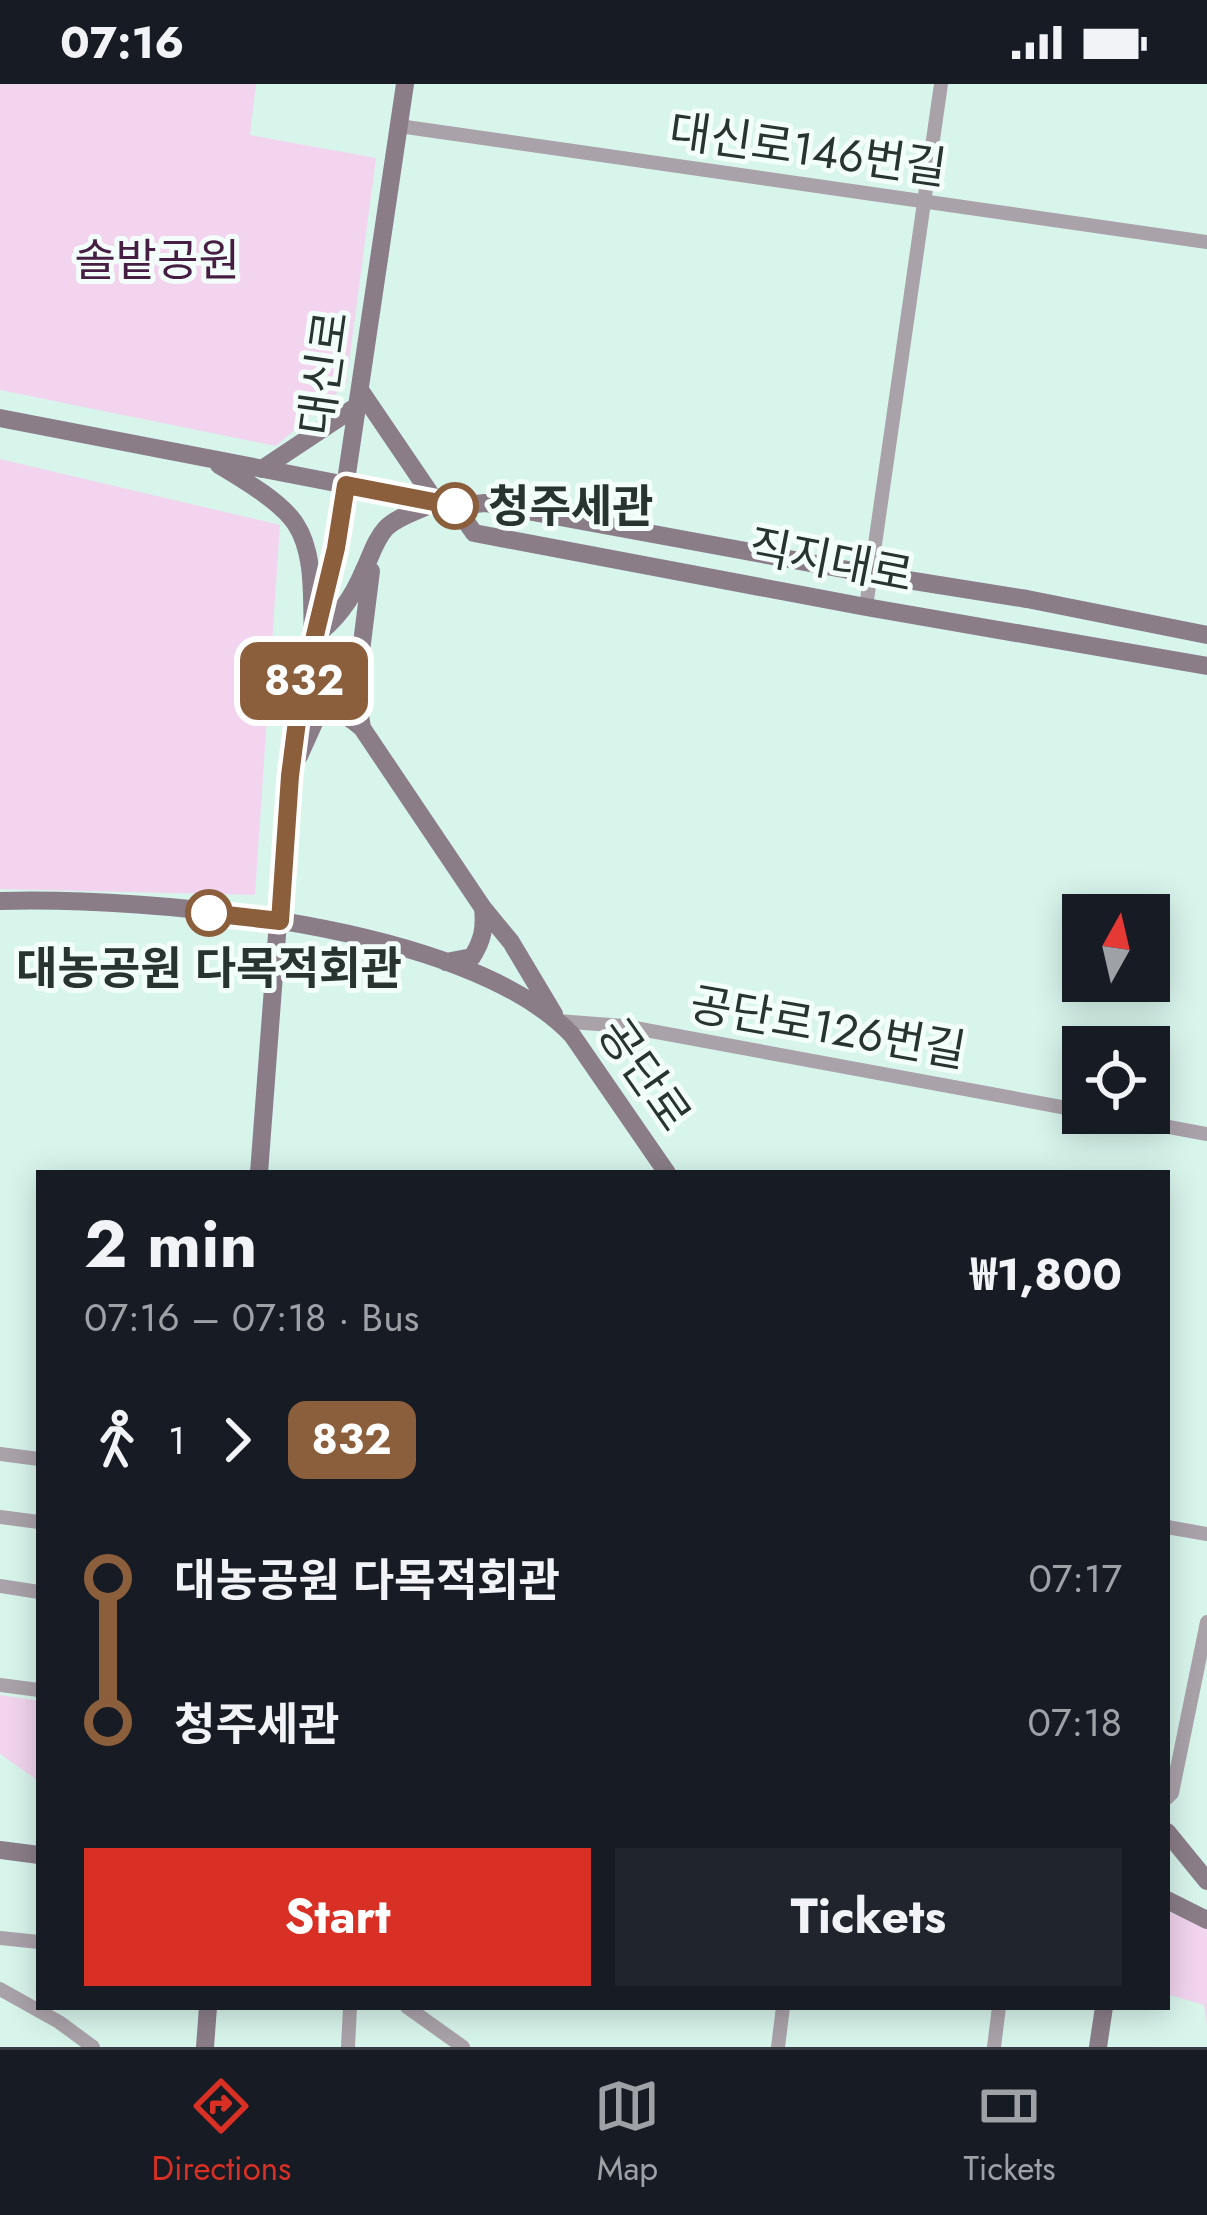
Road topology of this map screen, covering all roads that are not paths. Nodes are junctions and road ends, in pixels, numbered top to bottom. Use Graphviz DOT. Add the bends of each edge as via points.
graph roads {
  1 [pos="405,84"];
  2 [pos="941,84"];
  3 [pos="399,126"];
  4 [pos="925,202"];
  5 [pos="1207,242"];
  6 [pos="358,398"];
  7 [pos="0,418"];
  8 [pos="207,458"];
  9 [pos="262,469"];
  10 [pos="346,485"];
  11 [pos="446,504"];
  12 [pos="374,547"];
  13 [pos="870,574"];
  14 [pos="866,607"];
  15 [pos="1207,634"];
  16 [pos="314,637"];
  17 [pos="1207,666"];
  18 [pos="355,703"];
  19 [pos="362,728"];
  20 [pos="290,776"];
  21 [pos="0,901"];
  22 [pos="483,908"];
  23 [pos="280,921"];
  24 [pos="442,962"];
  25 [pos="558,1021"];
  26 [pos="1062,1107"];
  27 [pos="1170,1127"];
  28 [pos="1207,1134"];
  29 [pos="259,1170"];
  30 [pos="666,1170"];
  31 [pos="0,1456"];
  32 [pos="36,1459"];
  33 [pos="0,1517"];
  34 [pos="36,1522"];
  35 [pos="1170,1528"];
  36 [pos="1207,1534"];
  37 [pos="0,1586"];
  38 [pos="36,1592"];
  39 [pos="1207,1622"];
  40 [pos="0,1685"];
  41 [pos="36,1690"];
  42 [pos="1170,1795"];
  43 [pos="1170,1836"];
  44 [pos="0,1850"];
  45 [pos="36,1855"];
  46 [pos="1207,1881"];
  47 [pos="1170,1902"];
  48 [pos="1207,1920"];
  49 [pos="0,1938"];
  50 [pos="36,1942"];
  51 [pos="0,1990"];
  52 [pos="36,2005"];
  53 [pos="208,2010"];
  54 [pos="350,2010"];
  55 [pos="410,2010"];
  56 [pos="783,2010"];
  57 [pos="999,2010"];
  58 [pos="1104,2010"];
  59 [pos="56,2013"];
  60 [pos="92,2047"];
  61 [pos="206,2047"];
  62 [pos="348,2047"];
  63 [pos="463,2047"];
  64 [pos="778,2047"];
  65 [pos="994,2047"];
  66 [pos="1098,2047"];
  1 -- 3 [label="street, 대신로"];
  2 -- 4 [label="street"];
  3 -- 4 [label="street, 대신로146번길"];
  3 -- 6 [label="street, 대신로"];
  4 -- 5 [label="street, 대신로146번길"];
  4 -- 13 [label="street"];
  6 -- 9 [label="street"];
  6 -- 10 [label="street, 대신로"];
  6 -- 11 [label="street"];
  7 -- 8 [label="street, 직지대로"];
  8 -- 9 [label="street, 직지대로"];
  8 -- 16 [label="street" via="297,526 308,557"];
  9 -- 10 [label="street, 직지대로"];
  10 -- 11 [label="street, 직지대로"];
  10 -- 16 [label="street, 대신로"];
  11 -- 12 [label="street" via="393,523"];
  11 -- 13 [label="street, 직지대로" via="485,502"];
  11 -- 14 [label="street, 직지대로" via="474,533"];
  12 -- 16 [label="street" via="353,596"];
  12 -- 18 [label="street"];
  13 -- 14 [label="street"];
  13 -- 15 [label="street, 직지대로"];
  14 -- 17 [label="street, 직지대로"];
  16 -- 18 [label="street" via="330,650"];
  16 -- 20 [label="street, 대신로"];
  18 -- 19 [label="street"];
  19 -- 20 [label="street" via="346,714 317,716"];
  19 -- 22 [label="street"];
  20 -- 23 [label="street, 대신로"];
  21 -- 23 [label="street"];
  22 -- 24 [label="street" via="472,957"];
  22 -- 25 [label="street"];
  23 -- 24 [label="street"];
  23 -- 29 [label="street, 대신로"];
  24 -- 25 [label="street" via="509,989"];
  25 -- 26 [label="street, 공단로126번길" via="624,1026"];
  25 -- 30 [label="street, 공단로"];
  27 -- 28 [label="street"];
  31 -- 32 [label="street"];
  33 -- 34 [label="street"];
  35 -- 36 [label="street"];
  37 -- 38 [label="street"];
  39 -- 42 [label="street"];
  40 -- 41 [label="street"];
  43 -- 46 [label="street"];
  44 -- 45 [label="street"];
  47 -- 48 [label="street"];
  49 -- 50 [label="street"];
  51 -- 52 [label="street"];
  53 -- 61 [label="street"];
  54 -- 62 [label="street"];
  55 -- 63 [label="street"];
  56 -- 64 [label="street"];
  57 -- 65 [label="street"];
  58 -- 66 [label="street"];
  59 -- 60 [label="street"];
}
